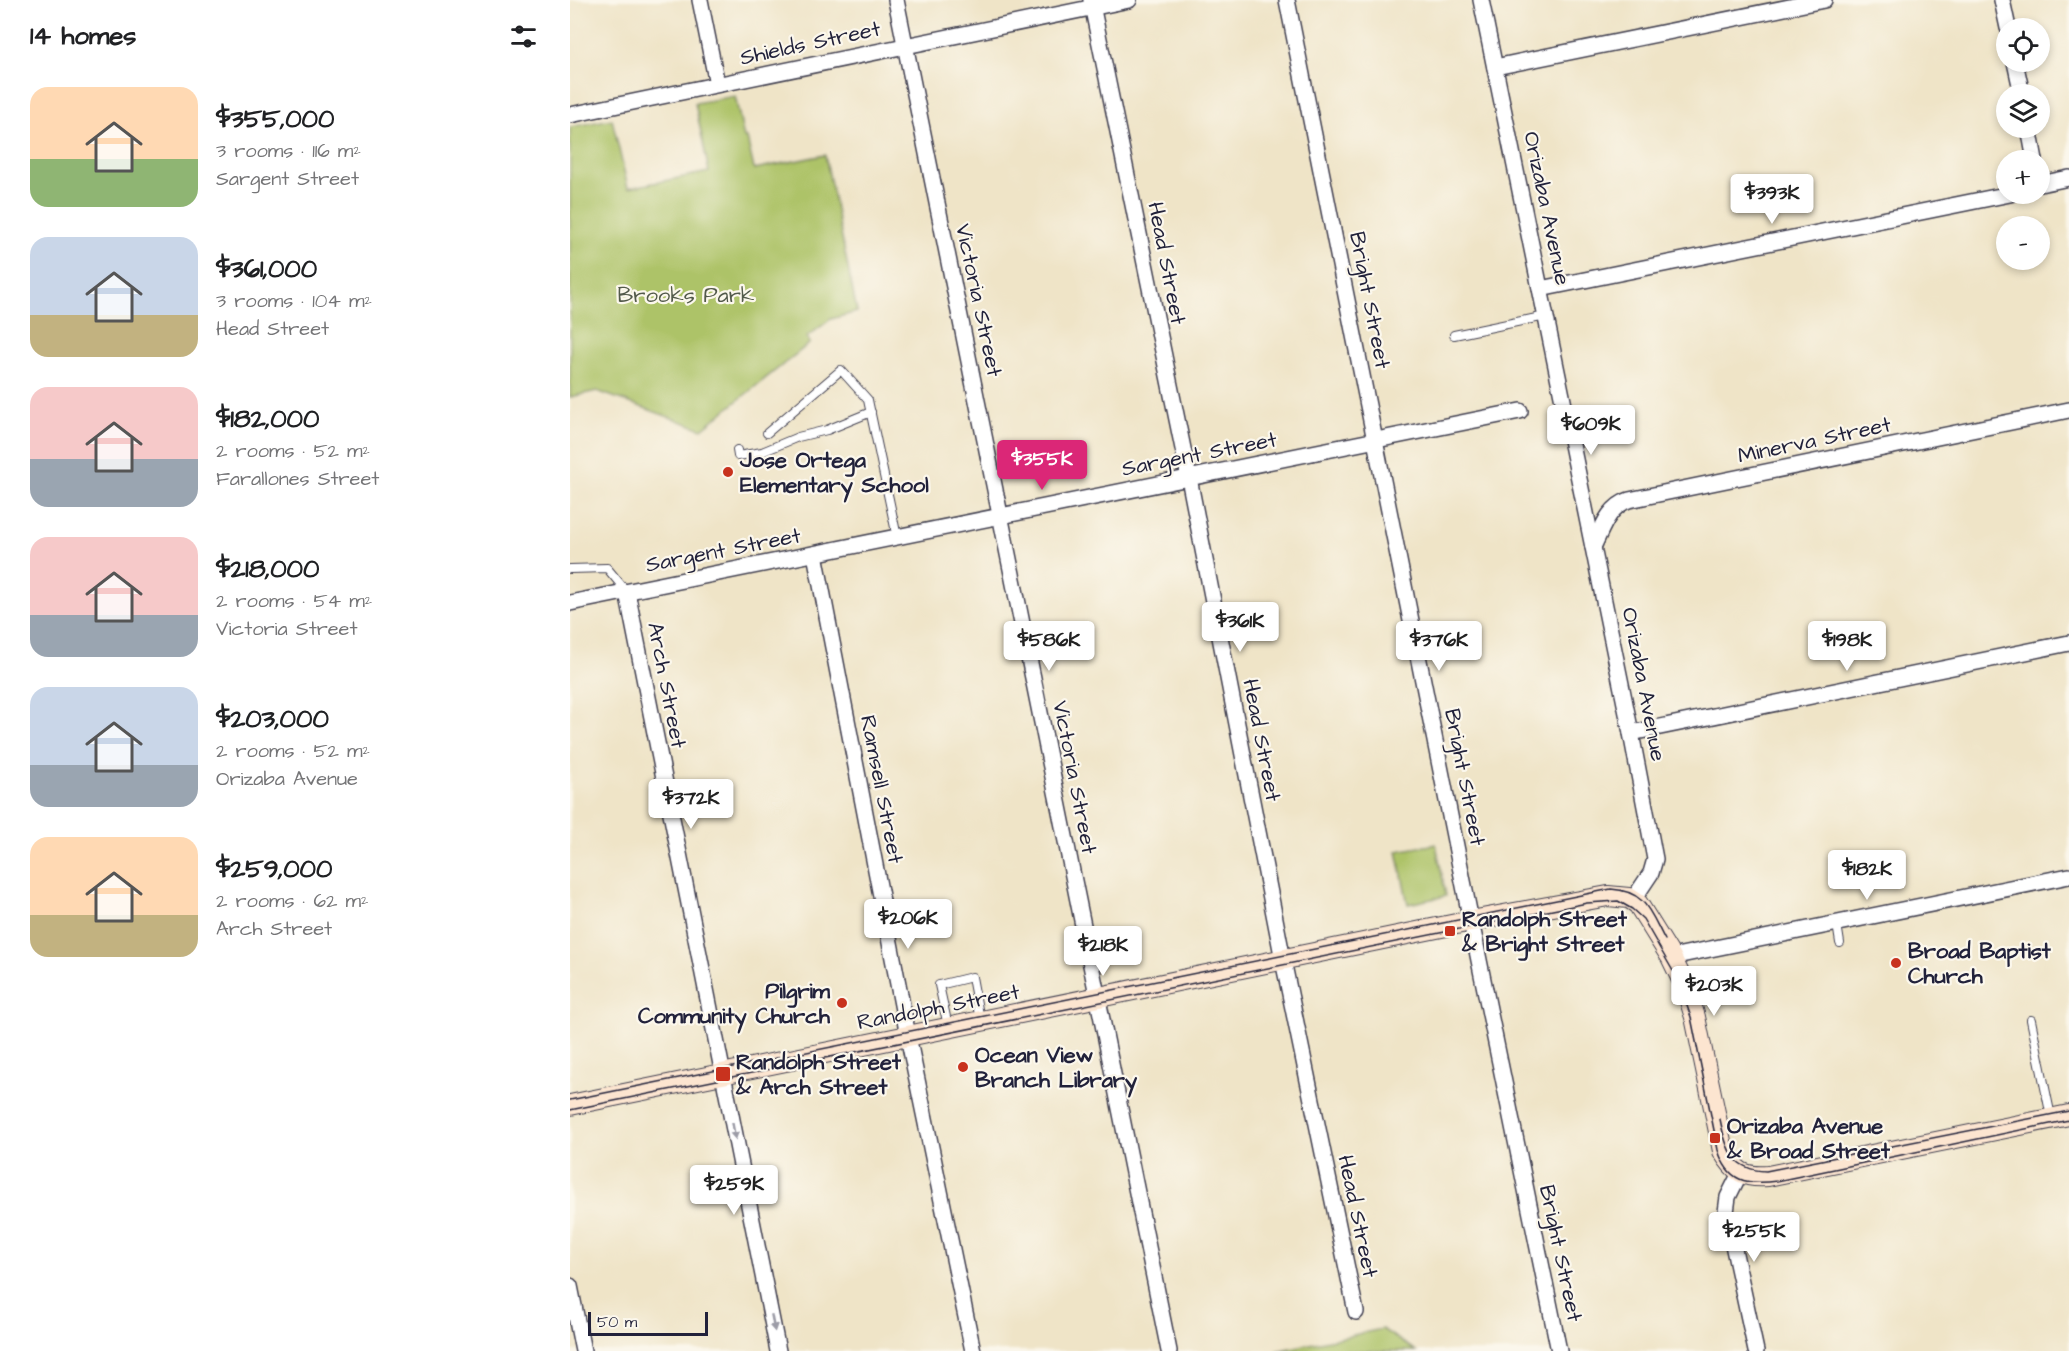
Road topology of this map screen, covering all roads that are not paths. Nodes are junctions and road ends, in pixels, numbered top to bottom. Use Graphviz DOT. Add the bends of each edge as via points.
graph roads {
  1 [pos="700,0"];
  2 [pos="896,0"];
  3 [pos="1129,0"];
  4 [pos="1287,0"];
  5 [pos="1481,0"];
  6 [pos="1824,0"];
  7 [pos="2002,0"];
  8 [pos="1092,4"];
  9 [pos="2006,18"];
  10 [pos="905,46"];
  11 [pos="1495,67"];
  12 [pos="717,84"];
  13 [pos="570,115"];
  14 [pos="2069,178"];
  15 [pos="2050,181"];
  16 [pos="1996,197"];
  17 [pos="1540,289"];
  18 [pos="1546,316"];
  19 [pos="1454,335"];
  20 [pos="2069,410"];
  21 [pos="1520,411"];
  22 [pos="871,412"];
  23 [pos="767,433"];
  24 [pos="1376,440"];
  25 [pos="737,450"];
  26 [pos="1189,478"];
  27 [pos="1001,516"];
  28 [pos="897,537"];
  29 [pos="1593,547"];
  30 [pos="815,554"];
  31 [pos="570,569"];
  32 [pos="627,592"];
  33 [pos="570,603"];
  34 [pos="2069,643"];
  35 [pos="1631,733"];
  36 [pos="2069,876"];
  37 [pos="1633,900"];
  38 [pos="1471,921"];
  39 [pos="1837,924"];
  40 [pos="1840,943"];
  41 [pos="1671,957"];
  42 [pos="1283,960"];
  43 [pos="1097,998"];
  44 [pos="2031,1020"];
  45 [pos="980,1022"];
  46 [pos="948,1028"];
  47 [pos="909,1036"];
  48 [pos="722,1074"];
  49 [pos="570,1105"];
  50 [pos="2060,1117"];
  51 [pos="1740,1173"];
  52 [pos="570,1286"];
  53 [pos="1356,1312"];
  54 [pos="583,1351"];
  55 [pos="778,1351"];
  56 [pos="973,1351"];
  57 [pos="1168,1351"];
  58 [pos="1559,1351"];
  59 [pos="1756,1351"];
  1 -- 12 [label="street"];
  2 -- 10 [label="street, Victoria Street"];
  3 -- 8 [label="street, Shields Street"];
  4 -- 24 [label="street, Bright Street"];
  5 -- 11 [label="street, Orizaba Avenue"];
  6 -- 11 [label="street"];
  7 -- 9 [label="street"];
  8 -- 10 [label="street, Shields Street"];
  8 -- 26 [label="street, Head Street"];
  10 -- 12 [label="street, Shields Street"];
  10 -- 27 [label="street, Victoria Street"];
  11 -- 17 [label="street, Orizaba Avenue"];
  12 -- 13 [label="street, Shields Street"];
  14 -- 15 [label="street"];
  16 -- 17 [label="street"];
  17 -- 18 [label="street, Orizaba Avenue"];
  18 -- 19 [label="lane"];
  18 -- 29 [label="street, Orizaba Avenue"];
  20 -- 29 [label="street, Minerva Street" via="1629,500 1614,508"];
  21 -- 24 [label="street, Sargent Street"];
  22 -- 23 [label="lane" via="868,400 841,370"];
  22 -- 25 [label="lane" via="762,452 738,456"];
  22 -- 28 [label="lane"];
  24 -- 26 [label="street, Sargent Street"];
  24 -- 38 [label="street, Bright Street"];
  26 -- 27 [label="street, Sargent Street"];
  26 -- 42 [label="street, Head Street"];
  27 -- 28 [label="street, Sargent Street"];
  27 -- 43 [label="street, Victoria Street"];
  28 -- 30 [label="street, Sargent Street"];
  29 -- 35 [label="street, Orizaba Avenue"];
  30 -- 32 [label="street, Sargent Street"];
  30 -- 47 [label="street, Ramsell Street"];
  31 -- 32 [label="lane" via="607,568"];
  32 -- 33 [label="street, Sargent Street"];
  32 -- 48 [label="street, Arch Street"];
  34 -- 35 [label="street"];
  35 -- 37 [label="street, Orizaba Avenue" via="1655,859 1651,873"];
  36 -- 39 [label="street"];
  37 -- 38 [label="street, Randolph Street" via="1594,897"];
  37 -- 41 [label="street"];
  38 -- 42 [label="street, Randolph Street"];
  38 -- 58 [label="street, Bright Street"];
  39 -- 40 [label="lane"];
  39 -- 41 [label="street"];
  41 -- 51 [label="street" via="1693,1010 1723,1151"];
  42 -- 43 [label="street, Randolph Street"];
  42 -- 53 [label="street, Head Street"];
  43 -- 45 [label="street, Randolph Street"];
  43 -- 57 [label="street, Victoria Street"];
  44 -- 50 [label="lane"];
  45 -- 46 [label="street, Randolph Street"];
  45 -- 46 [label="lane" via="972,977 939,985"];
  46 -- 47 [label="street, Randolph Street"];
  47 -- 48 [label="street, Randolph Street"];
  47 -- 56 [label="street, Ramsell Street"];
  48 -- 49 [label="street, Randolph Street"];
  48 -- 55 [label="street, Arch Street, one-way"];
  50 -- 51 [label="street" via="1768,1176"];
  51 -- 59 [label="street" via="1728,1197 1726,1212"];
  52 -- 54 [label="street"];
}
